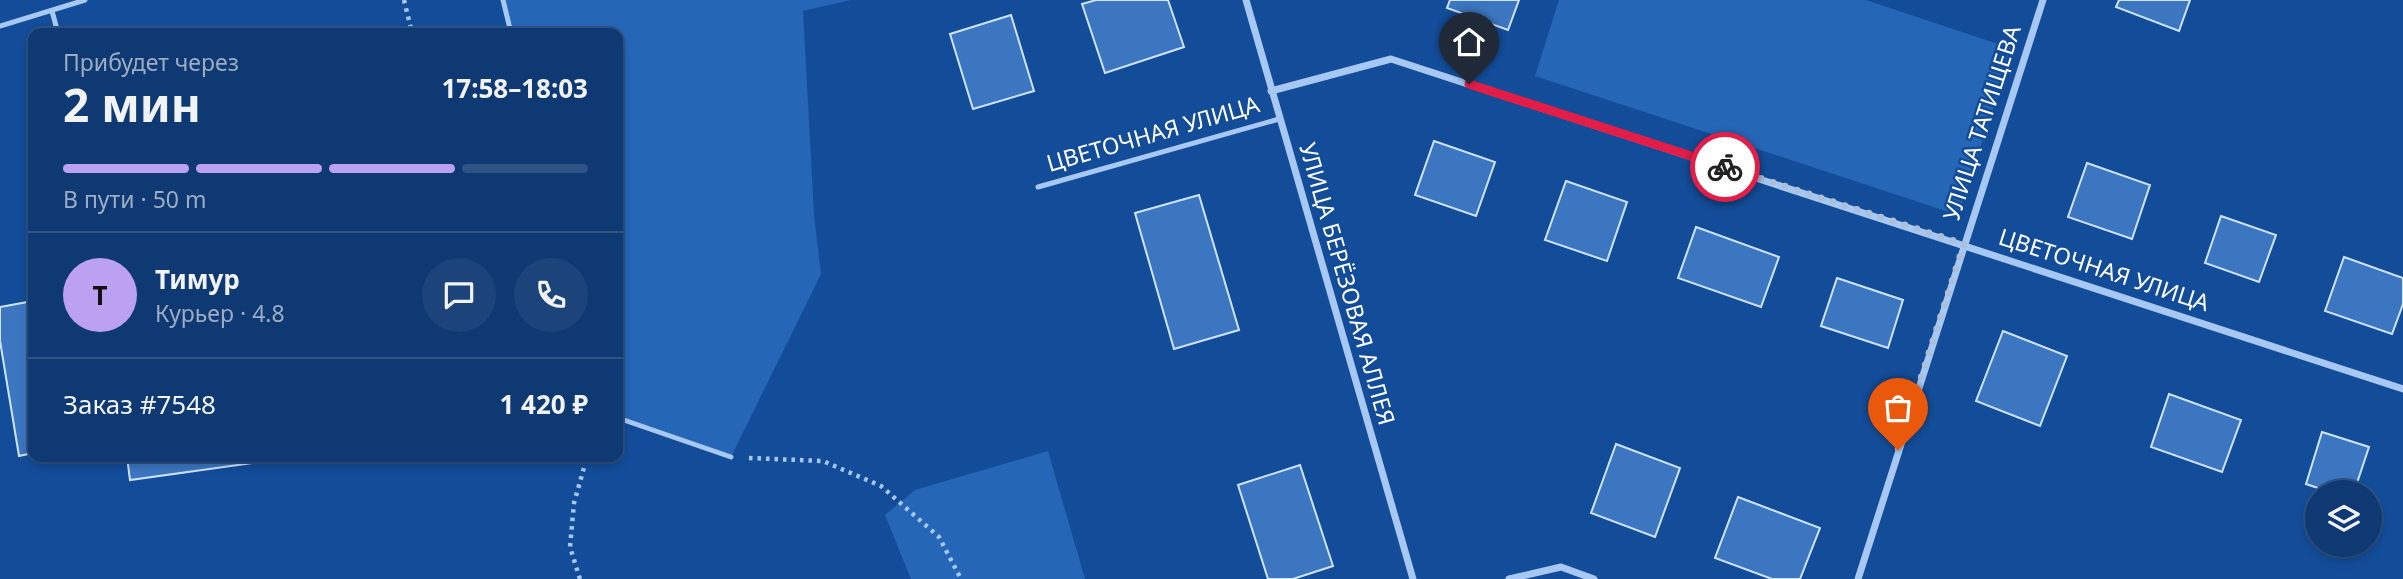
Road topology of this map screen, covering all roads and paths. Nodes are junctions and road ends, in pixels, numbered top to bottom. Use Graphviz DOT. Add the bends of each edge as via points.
graph roads {
  1 [pos="85,0"];
  2 [pos="404,0"];
  3 [pos="503,0"];
  4 [pos="1246,0"];
  5 [pos="2043,0"];
  6 [pos="52,12"];
  7 [pos="0,26"];
  8 [pos="57,28"];
  9 [pos="411,28"];
  10 [pos="510,28"];
  11 [pos="1271,91"];
  12 [pos="1279,119"];
  13 [pos="1038,187"];
  14 [pos="1964,244"];
  15 [pos="2403,389"];
  16 [pos="623,420"];
  17 [pos="731,457"];
  18 [pos="586,462"];
  19 [pos="580,579"];
  20 [pos="961,579"];
  21 [pos="1412,579"];
  22 [pos="1509,579"];
  23 [pos="1594,579"];
  24 [pos="1858,579"];
  1 -- 6 [label="lane"];
  2 -- 9 [label="path"];
  3 -- 10 [label="lane"];
  4 -- 11 [label="street, УЛИЦА БЕРЁЗОВАЯ АЛЛЕЯ"];
  5 -- 14 [label="street, УЛИЦА ТАТИЩЕВА"];
  6 -- 7 [label="lane"];
  6 -- 8 [label="lane"];
  11 -- 12 [label="street, УЛИЦА БЕРЁЗОВАЯ АЛЛЕЯ"];
  11 -- 14 [label="street, ЦВЕТОЧНАЯ УЛИЦА" via="1391,59"];
  12 -- 13 [label="lane, ЦВЕТОЧНАЯ УЛИЦА"];
  12 -- 21 [label="street, УЛИЦА БЕРЁЗОВАЯ АЛЛЕЯ"];
  14 -- 15 [label="street, ЦВЕТОЧНАЯ УЛИЦА"];
  14 -- 24 [label="street, УЛИЦА ТАТИЩЕВА"];
  16 -- 17 [label="lane"];
  17 -- 20 [label="path" via="823,461 881,486 939,537"];
  18 -- 19 [label="path" via="570,547"];
  22 -- 23 [label="street" via="1561,567"];
}
